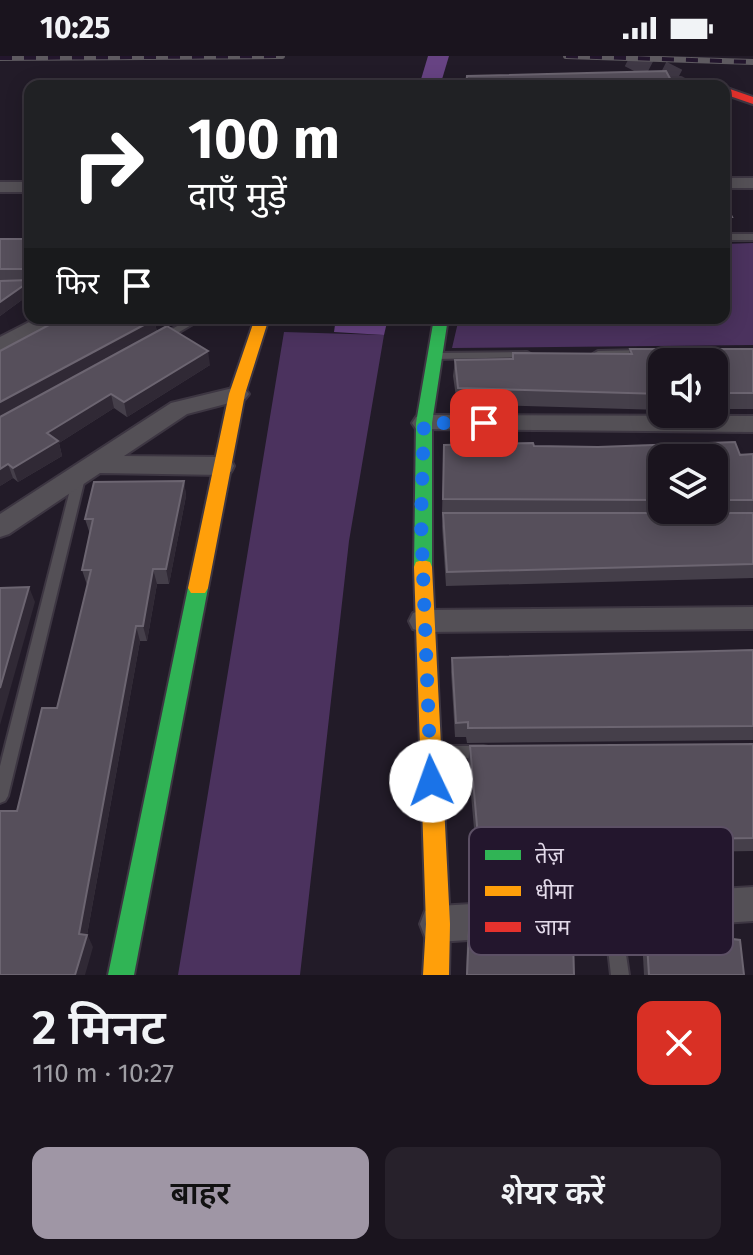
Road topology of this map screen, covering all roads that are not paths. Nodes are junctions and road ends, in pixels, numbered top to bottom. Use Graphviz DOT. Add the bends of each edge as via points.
graph roads {
  1 [pos="730,92"];
  2 [pos="753,101"];
  3 [pos="730,103"];
  4 [pos="753,111"];
  5 [pos="730,183"];
  6 [pos="753,183"];
  7 [pos="0,187"];
  8 [pos="24,187"];
  9 [pos="730,237"];
  10 [pos="753,237"];
  11 [pos="42,324"];
  12 [pos="187,324"];
  13 [pos="260,324"];
  14 [pos="440,324"];
  15 [pos="0,346"];
  16 [pos="145,347"];
  17 [pos="648,353"];
  18 [pos="546,354"];
  19 [pos="578,354"];
  20 [pos="435,356"];
  21 [pos="237,394"];
  22 [pos="424,423"];
  23 [pos="753,424"];
  24 [pos="222,466"];
  25 [pos="87,469"];
  26 [pos="0,527"];
  27 [pos="753,618"];
  28 [pos="423,621"];
  29 [pos="430,752"];
  30 [pos="492,752"];
  31 [pos="0,796"];
  32 [pos="753,905"];
  33 [pos="733,906"];
  34 [pos="469,922"];
  35 [pos="438,924"];
  36 [pos="617,955"];
  37 [pos="121,975"];
  38 [pos="436,975"];
  39 [pos="620,975"];
  1 -- 2 [label="street"];
  3 -- 4 [label="street"];
  5 -- 6 [label="street"];
  7 -- 8 [label="street"];
  9 -- 10 [label="lane"];
  11 -- 15 [label="street"];
  12 -- 16 [label="lane"];
  13 -- 21 [label="street"];
  14 -- 20 [label="street"];
  17 -- 19 [label="lane"];
  18 -- 20 [label="lane"];
  20 -- 22 [label="street"];
  21 -- 24 [label="street"];
  21 -- 25 [label="street" via="179,408"];
  22 -- 23 [label="street"];
  22 -- 28 [label="street" via="429,520"];
  24 -- 25 [label="street"];
  24 -- 37 [label="street"];
  25 -- 26 [label="street"];
  25 -- 31 [label="lane"];
  27 -- 28 [label="street"];
  28 -- 29 [label="street"];
  29 -- 30 [label="lane"];
  29 -- 35 [label="street"];
  32 -- 33 [label="street"];
  34 -- 35 [label="street"];
  35 -- 38 [label="street"];
  36 -- 39 [label="lane"];
}
